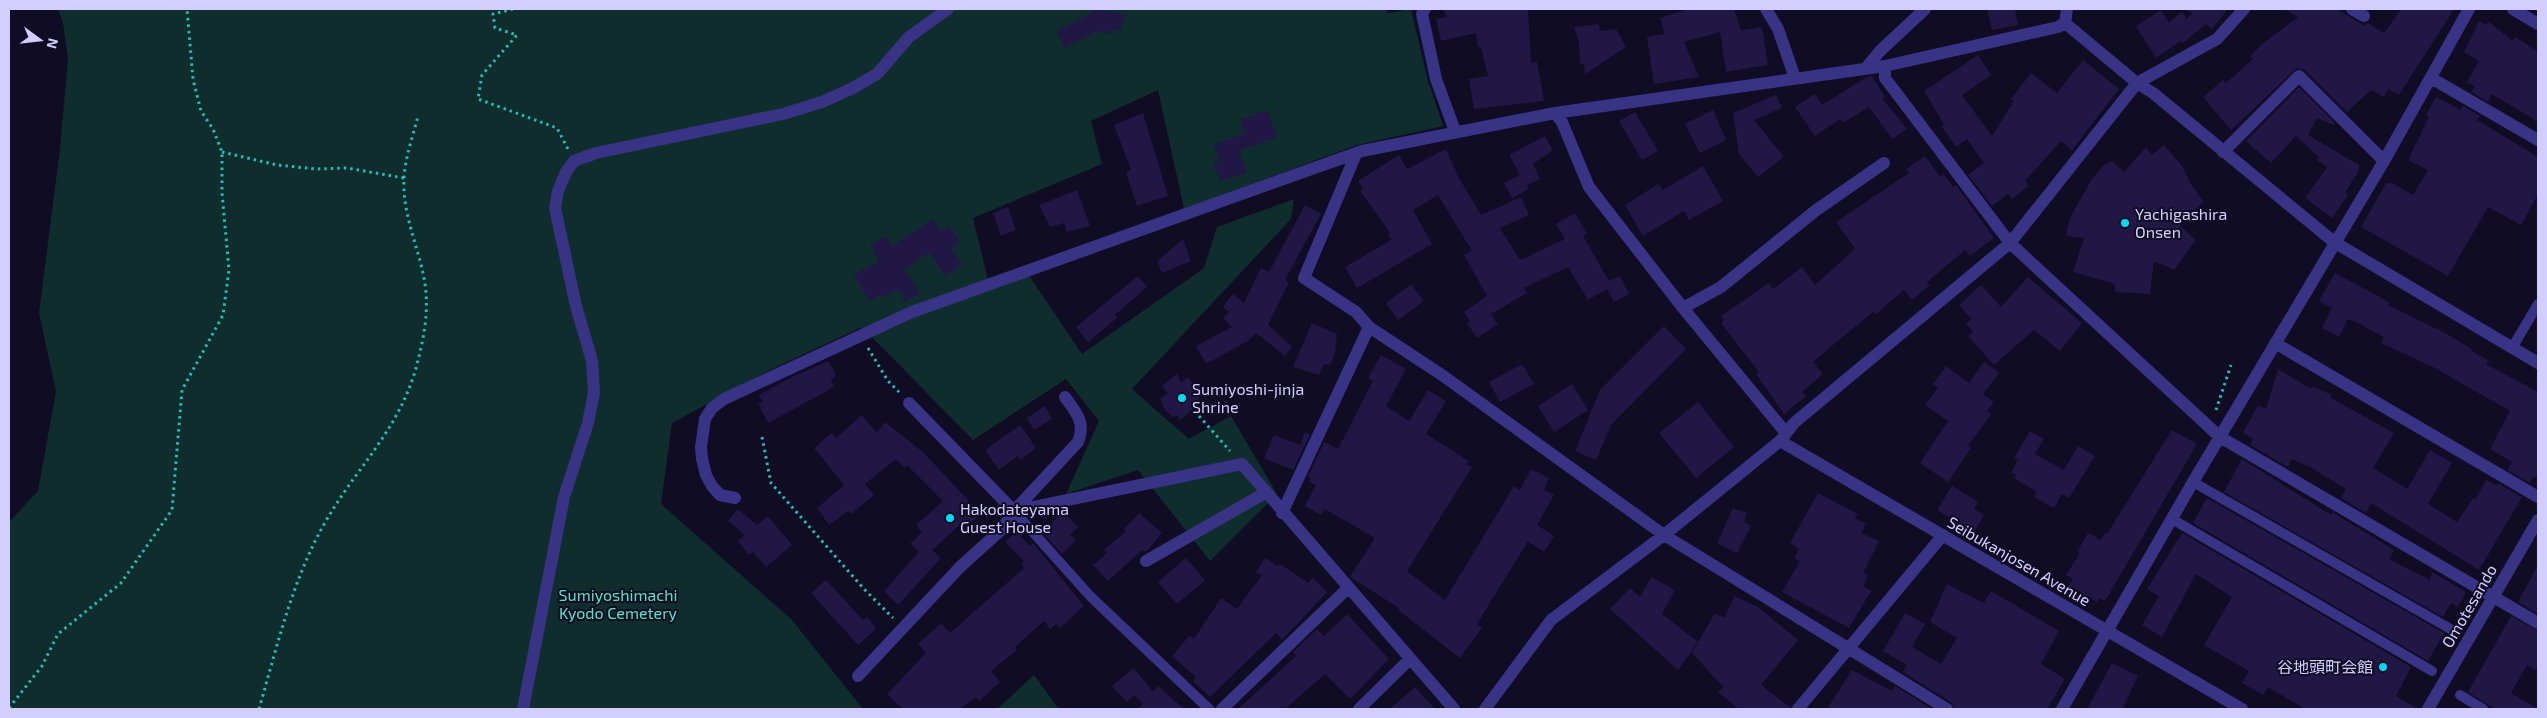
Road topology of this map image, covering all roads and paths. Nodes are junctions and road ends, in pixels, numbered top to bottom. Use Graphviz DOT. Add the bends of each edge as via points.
graph roads {
  1 [pos="187,9"];
  2 [pos="513,9"];
  3 [pos="948,9"];
  4 [pos="1425,9"];
  5 [pos="1766,9"];
  6 [pos="1925,9"];
  7 [pos="2067,9"];
  8 [pos="2244,9"];
  9 [pos="2352,9"];
  10 [pos="2469,9"];
  11 [pos="2513,9"];
  12 [pos="2364,16"];
  13 [pos="2065,23"];
  14 [pos="2538,24"];
  15 [pos="1885,66"];
  16 [pos="1865,69"];
  17 [pos="1795,78"];
  18 [pos="2431,78"];
  19 [pos="2137,84"];
  20 [pos="1555,113"];
  21 [pos="418,116"];
  22 [pos="1456,131"];
  23 [pos="2538,140"];
  24 [pos="222,152"];
  25 [pos="2223,152"];
  26 [pos="1356,154"];
  27 [pos="574,161"];
  28 [pos="2384,161"];
  29 [pos="1884,163"];
  30 [pos="404,178"];
  31 [pos="2010,242"];
  32 [pos="2334,242"];
  33 [pos="2538,304"];
  34 [pos="1683,308"];
  35 [pos="1369,327"];
  36 [pos="860,335"];
  37 [pos="2275,343"];
  38 [pos="2512,348"];
  39 [pos="2538,363"];
  40 [pos="2231,366"];
  41 [pos="1065,397"];
  42 [pos="909,403"];
  43 [pos="2216,412"];
  44 [pos="1199,416"];
  45 [pos="762,437"];
  46 [pos="1783,437"];
  47 [pos="2220,437"];
  48 [pos="1242,464"];
  49 [pos="2193,482"];
  50 [pos="1265,493"];
  51 [pos="2538,497"];
  52 [pos="735,498"];
  53 [pos="1014,511"];
  54 [pos="1282,513"];
  55 [pos="2172,519"];
  56 [pos="2538,520"];
  57 [pos="1664,535"];
  58 [pos="1943,535"];
  59 [pos="1146,561"];
  60 [pos="1348,588"];
  61 [pos="2494,598"];
  62 [pos="2538,623"];
  63 [pos="903,627"];
  64 [pos="2454,631"];
  65 [pos="2107,632"];
  66 [pos="1848,648"];
  67 [pos="1410,660"];
  68 [pos="2432,670"];
  69 [pos="858,676"];
  70 [pos="2460,696"];
  71 [pos="9,708"];
  72 [pos="259,709"];
  73 [pos="523,709"];
  74 [pos="1209,709"];
  75 [pos="1222,709"];
  76 [pos="1359,709"];
  77 [pos="1454,709"];
  78 [pos="1485,709"];
  79 [pos="1798,709"];
  80 [pos="1947,709"];
  81 [pos="2062,709"];
  82 [pos="2242,709"];
  83 [pos="2428,709"];
  84 [pos="2483,709"];
  1 -- 24 [label="path" via="193,79 201,111"];
  2 -- 27 [label="path" via="493,14 495,28 517,35 482,75 478,99 557,128"];
  3 -- 27 [label="street" via="909,37 877,74 822,102 782,114 596,153"];
  4 -- 22 [label="street" via="1422,14 1436,79"];
  5 -- 17 [label="street" via="1778,29"];
  6 -- 16 [label="street"];
  7 -- 13 [label="street"];
  8 -- 19 [label="street" via="2216,39"];
  9 -- 12 [label="street"];
  10 -- 18 [label="street"];
  11 -- 14 [label="street"];
  13 -- 15 [label="street"];
  13 -- 19 [label="street"];
  15 -- 16 [label="street"];
  15 -- 31 [label="street" via="1885,78"];
  16 -- 17 [label="street"];
  17 -- 20 [label="street"];
  18 -- 23 [label="street"];
  18 -- 28 [label="street"];
  19 -- 25 [label="street" via="2153,93"];
  19 -- 31 [label="street"];
  20 -- 22 [label="street"];
  20 -- 34 [label="street" via="1562,122 1589,187"];
  21 -- 30 [label="path"];
  22 -- 26 [label="street"];
  24 -- 30 [label="path" via="277,165 347,168"];
  24 -- 71 [label="path" via="229,270 222,315 182,390 172,510 121,583 58,634 42,666"];
  25 -- 28 [label="street" via="2299,76"];
  25 -- 32 [label="street"];
  26 -- 35 [label="street" via="1304,278 1356,312"];
  26 -- 36 [label="street" via="912,312"];
  27 -- 73 [label="street" via="558,191 555,208 592,362 594,393 588,423 564,497"];
  28 -- 32 [label="street"];
  29 -- 34 [label="street" via="1815,212 1721,287"];
  30 -- 72 [label="path" via="407,210 424,277 427,303 425,333 416,370 394,423 330,514 313,547 287,612"];
  31 -- 46 [label="street" via="1794,423"];
  31 -- 47 [label="street"];
  32 -- 37 [label="street"];
  32 -- 38 [label="street"];
  33 -- 38 [label="lane"];
  34 -- 46 [label="street"];
  35 -- 54 [label="street"];
  35 -- 57 [label="street" via="1442,375"];
  36 -- 42 [label="path" via="888,380"];
  36 -- 52 [label="street" via="724,398 712,408 704,424 701,447 706,475 720,495"];
  37 -- 47 [label="street"];
  37 -- 51 [label="street"];
  38 -- 39 [label="street"];
  40 -- 43 [label="path"];
  41 -- 53 [label="street" via="1079,416 1082,433 1078,442"];
  42 -- 53 [label="street"];
  44 -- 48 [label="path"];
  45 -- 63 [label="path" via="771,483 864,589"];
  46 -- 57 [label="street"];
  46 -- 58 [label="street, Seibukanjosen Avenue"];
  47 -- 49 [label="street"];
  47 -- 61 [label="street"];
  48 -- 50 [label="street"];
  48 -- 53 [label="street"];
  49 -- 55 [label="street"];
  49 -- 64 [label="lane"];
  50 -- 54 [label="street"];
  50 -- 59 [label="street"];
  53 -- 63 [label="street" via="1001,530 960,567"];
  53 -- 74 [label="lane" via="1091,597"];
  54 -- 60 [label="street"];
  55 -- 65 [label="street"];
  55 -- 68 [label="lane"];
  56 -- 61 [label="street, Omotesando"];
  57 -- 66 [label="street"];
  57 -- 78 [label="street" via="1551,620"];
  58 -- 65 [label="street, Seibukanjosen Avenue"];
  58 -- 66 [label="street"];
  60 -- 67 [label="street"];
  60 -- 75 [label="street"];
  61 -- 62 [label="street"];
  61 -- 83 [label="street, Omotesando"];
  63 -- 69 [label="street"];
  65 -- 81 [label="street"];
  65 -- 82 [label="street, Seibukanjosen Avenue"];
  66 -- 79 [label="street"];
  66 -- 80 [label="street"];
  67 -- 76 [label="street"];
  67 -- 77 [label="street"];
  70 -- 84 [label="lane"];
}
